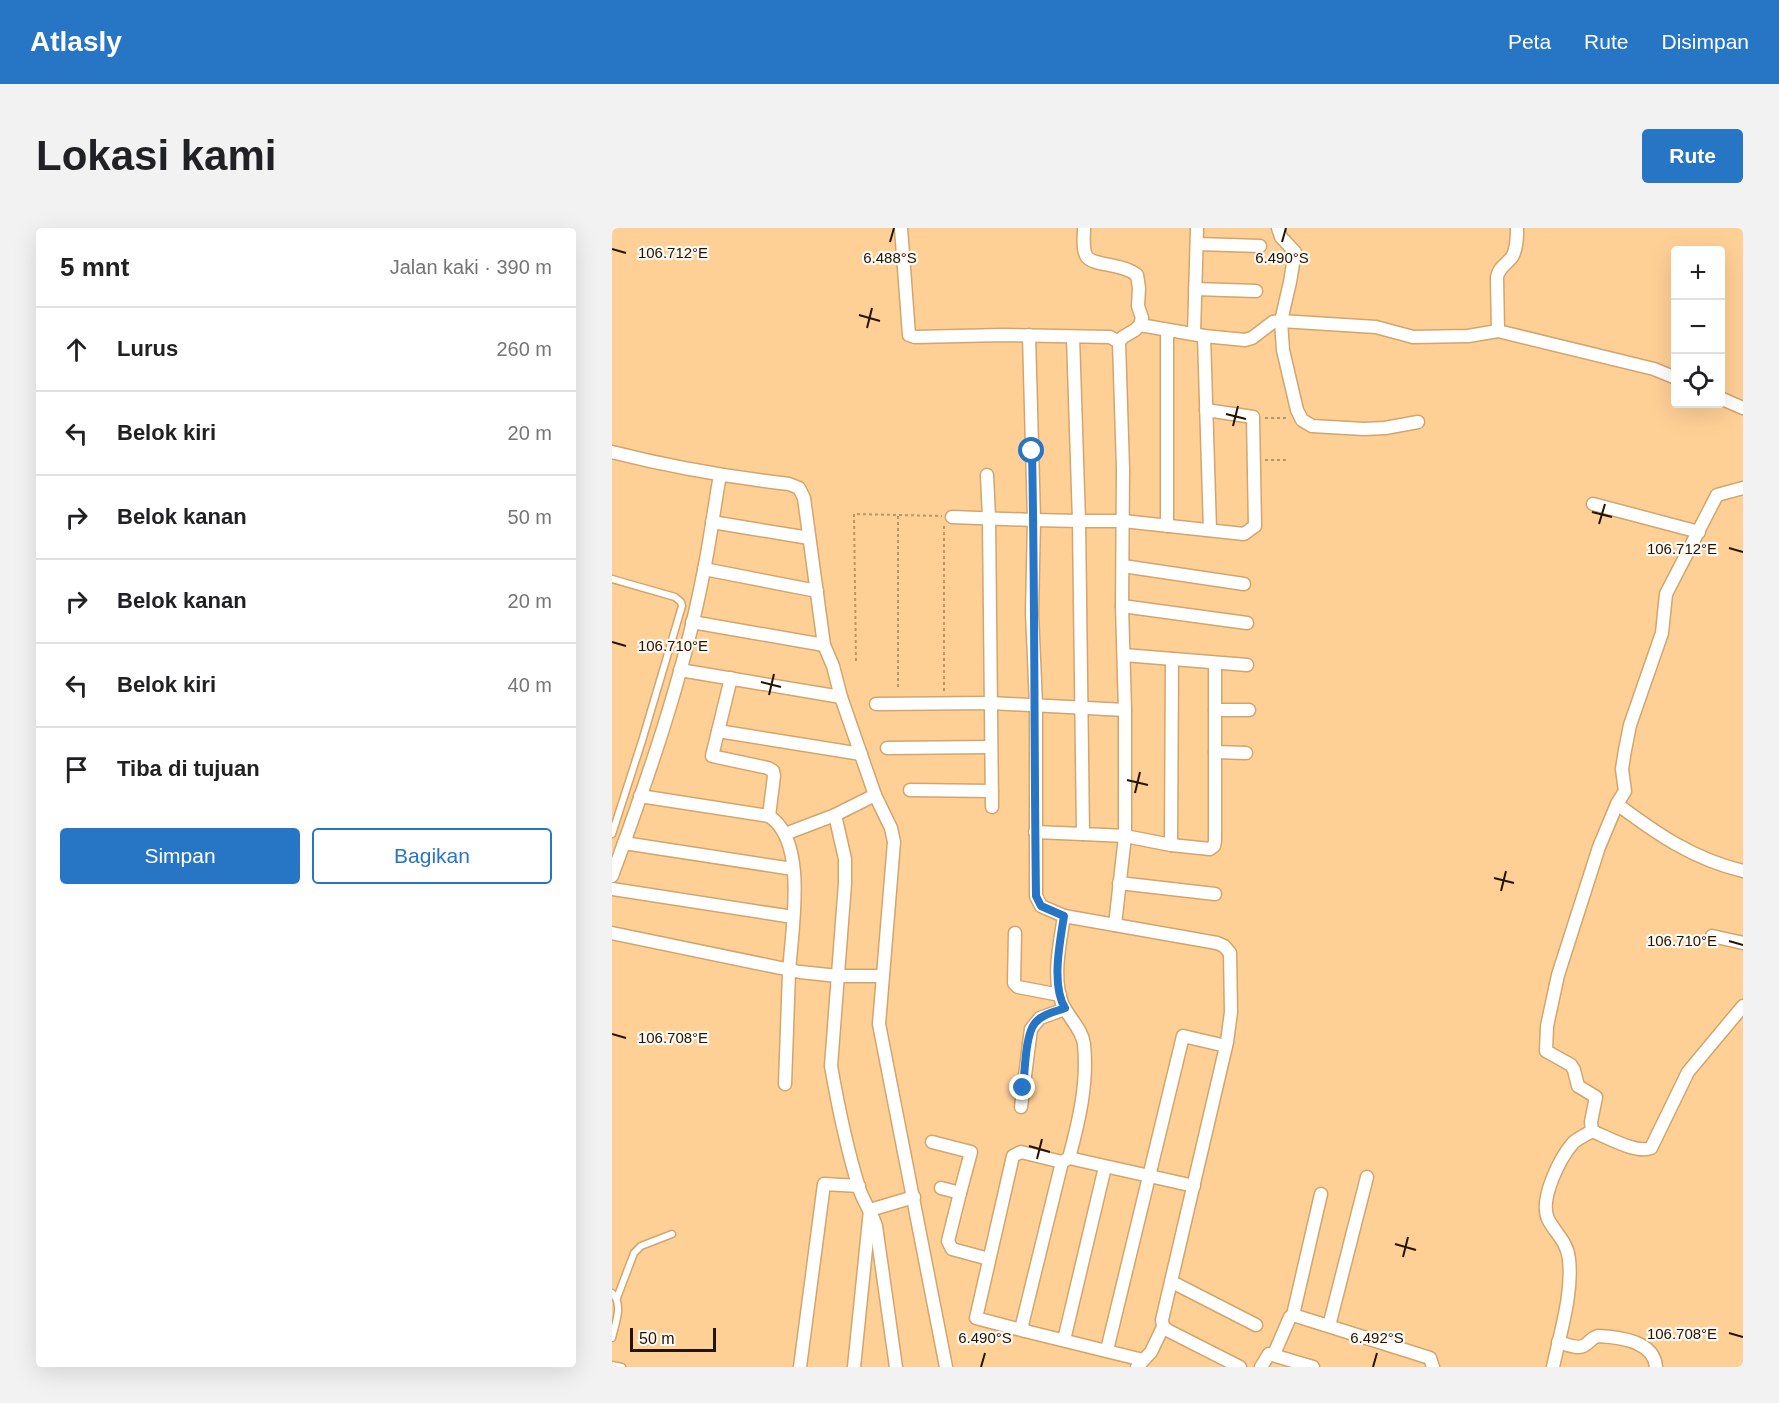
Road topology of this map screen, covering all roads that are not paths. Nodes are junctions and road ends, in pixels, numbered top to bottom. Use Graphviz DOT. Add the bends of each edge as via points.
graph roads {
  1 [pos="902,228"];
  2 [pos="1084,228"];
  3 [pos="1197,228"];
  4 [pos="1278,228"];
  5 [pos="1517,228"];
  6 [pos="1197,244"];
  7 [pos="1260,246"];
  8 [pos="1195,289"];
  9 [pos="1256,291"];
  10 [pos="1281,321"];
  11 [pos="1140,325"];
  12 [pos="1167,330"];
  13 [pos="1498,331"];
  14 [pos="1029,335"];
  15 [pos="1199,335"];
  16 [pos="1073,338"];
  17 [pos="1119,342"];
  18 [pos="1671,376"];
  19 [pos="1725,400"];
  20 [pos="1743,408"];
  21 [pos="1206,410"];
  22 [pos="1418,422"];
  23 [pos="612,452"];
  24 [pos="720,475"];
  25 [pos="987,475"];
  26 [pos="1743,488"];
  27 [pos="1593,504"];
  28 [pos="952,517"];
  29 [pos="989,518"];
  30 [pos="1034,520"];
  31 [pos="1079,520"];
  32 [pos="1123,521"];
  33 [pos="712,522"];
  34 [pos="1167,526"];
  35 [pos="1210,530"];
  36 [pos="1699,532"];
  37 [pos="809,538"];
  38 [pos="1123,566"];
  39 [pos="704,569"];
  40 [pos="612,579"];
  41 [pos="1244,584"];
  42 [pos="817,591"];
  43 [pos="1122,606"];
  44 [pos="692,622"];
  45 [pos="1247,622"];
  46 [pos="824,645"];
  47 [pos="1124,654"];
  48 [pos="1172,659"];
  49 [pos="1215,664"];
  50 [pos="1246,665"];
  51 [pos="680,670"];
  52 [pos="731,678"];
  53 [pos="841,697"];
  54 [pos="990,703"];
  55 [pos="876,704"];
  56 [pos="1036,705"];
  57 [pos="1082,708"];
  58 [pos="1125,710"];
  59 [pos="1215,710"];
  60 [pos="1250,710"];
  61 [pos="718,731"];
  62 [pos="991,747"];
  63 [pos="887,748"];
  64 [pos="1215,752"];
  65 [pos="1246,753"];
  66 [pos="861,754"];
  67 [pos="910,790"];
  68 [pos="992,790"];
  69 [pos="875,795"];
  70 [pos="640,796"];
  71 [pos="1617,804"];
  72 [pos="992,807"];
  73 [pos="835,815"];
  74 [pos="769,816"];
  75 [pos="1035,832"];
  76 [pos="612,834"];
  77 [pos="785,834"];
  78 [pos="1083,834"];
  79 [pos="1125,836"];
  80 [pos="624,843"];
  81 [pos="1171,845"];
  82 [pos="793,869"];
  83 [pos="1743,872"];
  84 [pos="612,876"];
  85 [pos="1119,883"];
  86 [pos="612,889"];
  87 [pos="1215,894"];
  88 [pos="1064,916"];
  89 [pos="793,917"];
  90 [pos="1115,925"];
  91 [pos="612,933"];
  92 [pos="1015,933"];
  93 [pos="1712,936"];
  94 [pos="1743,943"];
  95 [pos="790,970"];
  96 [pos="838,976"];
  97 [pos="883,976"];
  98 [pos="1060,995"];
  99 [pos="1743,1006"];
  100 [pos="1065,1008"];
  101 [pos="1226,1046"];
  102 [pos="785,1084"];
  103 [pos="1021,1107"];
  104 [pos="1592,1131"];
  105 [pos="932,1142"];
  106 [pos="1065,1160"];
  107 [pos="1105,1167"];
  108 [pos="1149,1176"];
  109 [pos="1367,1177"];
  110 [pos="859,1186"];
  111 [pos="1194,1186"];
  112 [pos="941,1188"];
  113 [pos="960,1193"];
  114 [pos="1321,1194"];
  115 [pos="914,1197"];
  116 [pos="870,1210"];
  117 [pos="672,1234"];
  118 [pos="989,1259"];
  119 [pos="1172,1282"];
  120 [pos="614,1295"];
  121 [pos="1293,1315"];
  122 [pos="1256,1325"];
  123 [pos="1329,1326"];
  124 [pos="1163,1327"];
  125 [pos="1024,1331"];
  126 [pos="612,1338"];
  127 [pos="1064,1340"];
  128 [pos="1558,1342"];
  129 [pos="1107,1350"];
  130 [pos="1274,1354"];
  131 [pos="612,1365"];
  132 [pos="1140,1365"];
  133 [pos="622,1367"];
  134 [pos="800,1367"];
  135 [pos="854,1367"];
  136 [pos="896,1367"];
  137 [pos="946,1367"];
  138 [pos="1240,1367"];
  139 [pos="1261,1367"];
  140 [pos="1313,1367"];
  141 [pos="1433,1367"];
  142 [pos="1553,1367"];
  143 [pos="1656,1367"];
  1 -- 14 [label="street" via="909,335"];
  2 -- 11 [label="street" via="1087,257 1093,262 1122,266 1137,276"];
  3 -- 6 [label="street"];
  4 -- 10 [label="street" via="1295,255"];
  5 -- 13 [label="street" via="1515,249 1497,277"];
  6 -- 7 [label="street"];
  6 -- 8 [label="street"];
  8 -- 9 [label="street"];
  8 -- 15 [label="street"];
  10 -- 13 [label="street" via="1376,327 1413,337"];
  10 -- 15 [label="street" via="1245,340"];
  10 -- 22 [label="street" via="1282,350 1302,420 1312,426 1364,429"];
  11 -- 12 [label="street"];
  11 -- 17 [label="street"];
  12 -- 15 [label="street"];
  12 -- 34 [label="street"];
  13 -- 18 [label="street"];
  14 -- 16 [label="street"];
  14 -- 30 [label="street"];
  15 -- 21 [label="street"];
  16 -- 17 [label="street" via="1110,337"];
  16 -- 31 [label="street"];
  17 -- 32 [label="street"];
  19 -- 20 [label="street"];
  21 -- 35 [label="street"];
  21 -- 35 [label="street" via="1253,417 1255,526 1244,534"];
  23 -- 24 [label="street"];
  24 -- 33 [label="street"];
  24 -- 37 [label="street" via="799,488"];
  25 -- 29 [label="street"];
  26 -- 36 [label="street" via="1717,495"];
  27 -- 36 [label="street"];
  28 -- 29 [label="street"];
  29 -- 30 [label="street"];
  29 -- 54 [label="street"];
  30 -- 31 [label="street"];
  30 -- 56 [label="street" via="1032,613"];
  31 -- 32 [label="street"];
  31 -- 57 [label="street"];
  32 -- 34 [label="street"];
  32 -- 38 [label="street"];
  33 -- 37 [label="street"];
  33 -- 39 [label="street"];
  34 -- 35 [label="street"];
  36 -- 71 [label="street" via="1666,594 1662,633 1630,725 1622,769 1625,791"];
  37 -- 42 [label="street"];
  38 -- 41 [label="street"];
  38 -- 43 [label="street"];
  39 -- 42 [label="street"];
  39 -- 44 [label="street"];
  40 -- 76 [label="lane" via="681,602"];
  42 -- 46 [label="street"];
  43 -- 45 [label="street"];
  43 -- 47 [label="street"];
  44 -- 46 [label="street"];
  44 -- 51 [label="street"];
  46 -- 53 [label="street"];
  47 -- 48 [label="street"];
  47 -- 58 [label="street"];
  48 -- 49 [label="street"];
  48 -- 81 [label="street"];
  49 -- 50 [label="street"];
  49 -- 59 [label="street"];
  51 -- 52 [label="street"];
  51 -- 70 [label="street"];
  52 -- 53 [label="street"];
  52 -- 61 [label="street"];
  53 -- 66 [label="street"];
  54 -- 55 [label="street"];
  54 -- 56 [label="street"];
  54 -- 62 [label="street"];
  56 -- 57 [label="street"];
  56 -- 75 [label="street"];
  57 -- 58 [label="street"];
  57 -- 78 [label="street"];
  58 -- 79 [label="street"];
  59 -- 60 [label="street"];
  59 -- 64 [label="street"];
  61 -- 66 [label="street"];
  61 -- 74 [label="street" via="712,756 773,771"];
  62 -- 63 [label="street"];
  62 -- 68 [label="street"];
  64 -- 65 [label="street"];
  64 -- 81 [label="street" via="1214,846 1209,849"];
  66 -- 69 [label="street"];
  67 -- 68 [label="street"];
  68 -- 72 [label="street"];
  69 -- 73 [label="street"];
  69 -- 97 [label="street" via="894,842"];
  70 -- 74 [label="street"];
  70 -- 80 [label="street"];
  71 -- 83 [label="street" via="1685,851"];
  71 -- 104 [label="street" via="1583,893 1547,1026 1546,1051 1571,1065 1578,1086 1596,1096"];
  73 -- 77 [label="street"];
  73 -- 96 [label="street" via="845,871"];
  74 -- 77 [label="street"];
  75 -- 78 [label="street"];
  75 -- 88 [label="street" via="1036,896 1041,906"];
  77 -- 82 [label="street"];
  78 -- 79 [label="street"];
  79 -- 81 [label="street"];
  79 -- 85 [label="street"];
  80 -- 82 [label="street"];
  80 -- 84 [label="street"];
  82 -- 89 [label="street"];
  85 -- 87 [label="street"];
  85 -- 90 [label="street"];
  86 -- 89 [label="street"];
  88 -- 90 [label="street"];
  88 -- 98 [label="street" via="1057,969"];
  89 -- 95 [label="street"];
  90 -- 101 [label="street" via="1224,946 1230,953 1231,1012"];
  91 -- 95 [label="street"];
  92 -- 98 [label="street" via="1014,983 1017,987"];
  93 -- 94 [label="street"];
  95 -- 96 [label="street"];
  95 -- 102 [label="street"];
  96 -- 97 [label="street"];
  96 -- 110 [label="street" via="831,1066"];
  97 -- 115 [label="street" via="879,1024"];
  98 -- 100 [label="street"];
  99 -- 104 [label="street" via="1688,1072 1651,1148 1636,1149"];
  100 -- 103 [label="street" via="1040,1018 1031,1029"];
  100 -- 106 [label="street" via="1084,1045 1082,1108"];
  101 -- 108 [label="street" via="1183,1036"];
  101 -- 111 [label="street"];
  104 -- 128 [label="street" via="1566,1153 1546,1203 1547,1217 1562,1237 1569,1257 1567,1297"];
  105 -- 113 [label="street" via="971,1152"];
  106 -- 107 [label="street"];
  106 -- 118 [label="street" via="1021,1152 1013,1156"];
  106 -- 125 [label="street" via="1023,1316"];
  107 -- 108 [label="street"];
  107 -- 127 [label="street"];
  108 -- 111 [label="street"];
  108 -- 129 [label="street"];
  109 -- 123 [label="street"];
  110 -- 116 [label="street"];
  110 -- 134 [label="street" via="824,1184"];
  111 -- 119 [label="street"];
  112 -- 113 [label="street"];
  113 -- 118 [label="street" via="948,1241 952,1250"];
  114 -- 121 [label="street"];
  115 -- 116 [label="street"];
  115 -- 137 [label="street"];
  116 -- 135 [label="street"];
  116 -- 136 [label="street" via="876,1226"];
  117 -- 120 [label="lane" via="634,1252"];
  118 -- 125 [label="street" via="976,1318"];
  119 -- 122 [label="street"];
  119 -- 124 [label="street"];
  120 -- 126 [label="lane" via="619,1305"];
  121 -- 123 [label="street"];
  121 -- 130 [label="street"];
  123 -- 141 [label="street" via="1430,1358"];
  124 -- 132 [label="street"];
  124 -- 138 [label="street"];
  125 -- 127 [label="street"];
  127 -- 129 [label="street"];
  128 -- 142 [label="street"];
  128 -- 143 [label="street" via="1579,1347 1598,1336 1637,1343 1653,1355"];
  129 -- 132 [label="street"];
  130 -- 139 [label="street" via="1269,1354"];
  130 -- 140 [label="street"];
  131 -- 133 [label="lane"];
}
